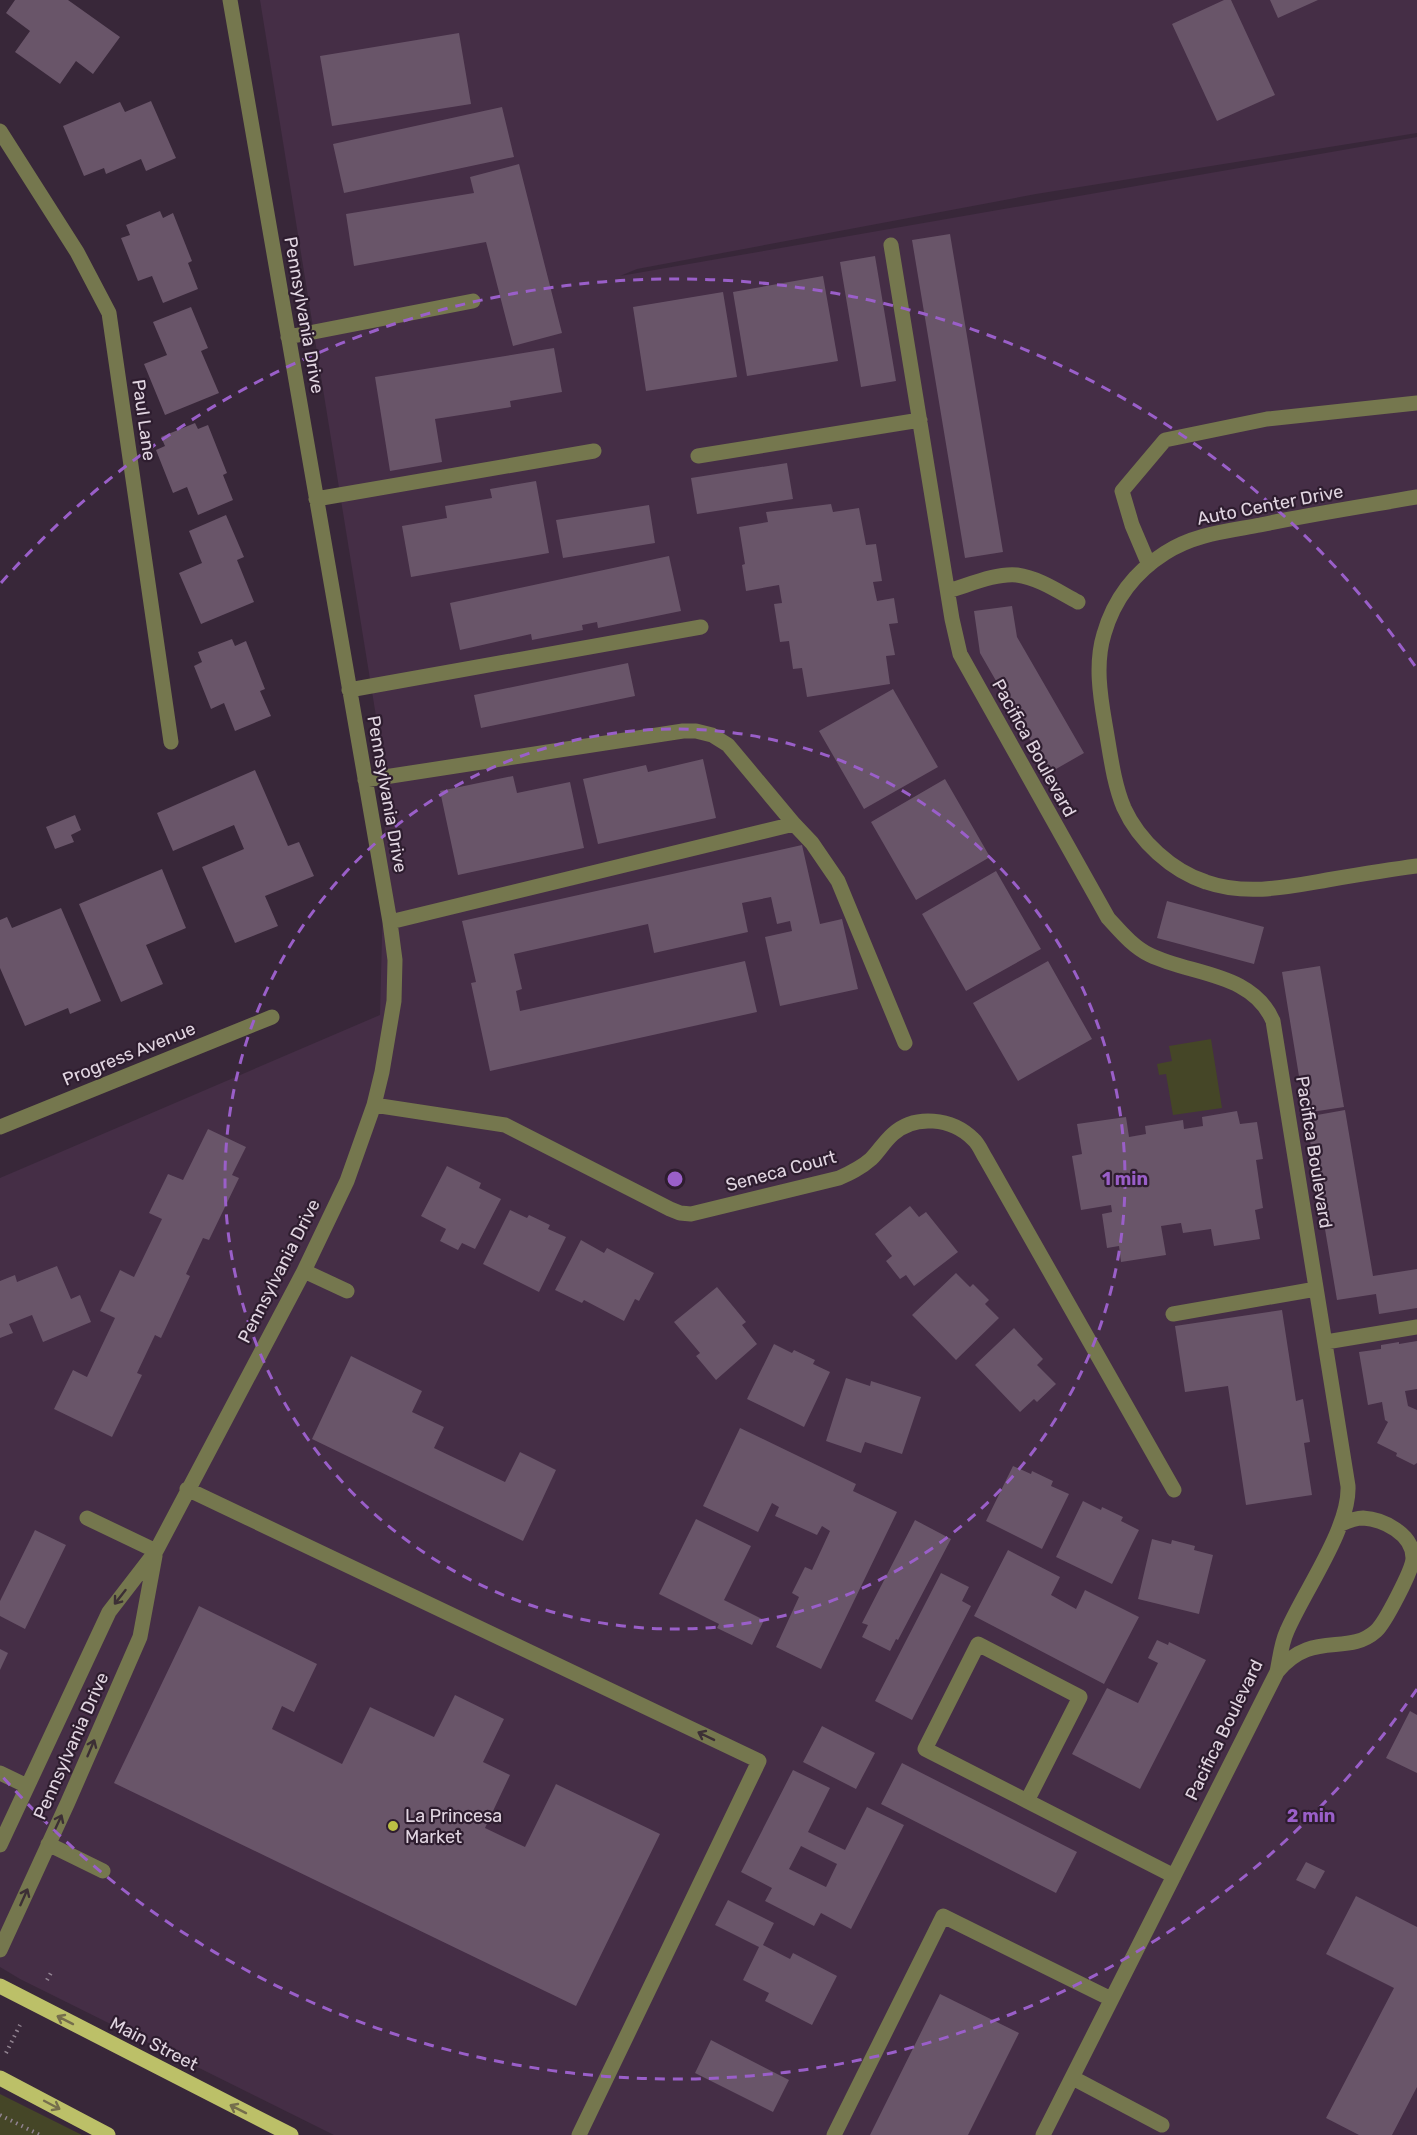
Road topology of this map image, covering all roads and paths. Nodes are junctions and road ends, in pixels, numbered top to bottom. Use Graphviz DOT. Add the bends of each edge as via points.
graph roads {
  1 [pos="230,0"];
  2 [pos="0,131"];
  3 [pos="891,245"];
  4 [pos="473,301"];
  5 [pos="288,337"];
  6 [pos="1417,403"];
  7 [pos="920,420"];
  8 [pos="594,451"];
  9 [pos="698,456"];
  10 [pos="1417,497"];
  11 [pos="316,499"];
  12 [pos="1149,565"];
  13 [pos="948,591"];
  14 [pos="1078,602"];
  15 [pos="701,627"];
  16 [pos="349,690"];
  17 [pos="171,742"];
  18 [pos="365,780"];
  19 [pos="794,824"];
  20 [pos="1417,866"];
  21 [pos="390,922"];
  22 [pos="272,1017"];
  23 [pos="905,1043"];
  24 [pos="374,1105"];
  25 [pos="0,1127"];
  26 [pos="304,1271"];
  27 [pos="1316,1289"];
  28 [pos="346,1291"];
  29 [pos="1173,1314"];
  30 [pos="1417,1327"];
  31 [pos="1326,1342"];
  32 [pos="1348,1486"];
  33 [pos="187,1490"];
  34 [pos="1174,1490"];
  35 [pos="87,1518"];
  36 [pos="1378,1521"];
  37 [pos="1341,1524"];
  38 [pos="156,1551"];
  39 [pos="1277,1672"];
  40 [pos="0,1773"];
  41 [pos="27,1786"];
  42 [pos="1027,1801"];
  43 [pos="48,1844"];
  44 [pos="0,1845"];
  45 [pos="102,1871"];
  46 [pos="1174,1876"];
  47 [pos="0,1950"];
  48 [pos="0,1986"];
  49 [pos="1111,1999"];
  50 [pos="0,2078"];
  51 [pos="1073,2078"];
  52 [pos="0,2115"];
  53 [pos="1162,2125"];
  54 [pos="40,2135"];
  55 [pos="108,2135"];
  56 [pos="291,2135"];
  57 [pos="579,2135"];
  58 [pos="834,2135"];
  59 [pos="1043,2135"];
  1 -- 5 [label="street, Pennsylvania Drive"];
  2 -- 17 [label="street, Paul Lane" via="78,252 109,313"];
  3 -- 7 [label="street, Pacifica Boulevard"];
  4 -- 5 [label="street"];
  5 -- 11 [label="street, Pennsylvania Drive"];
  6 -- 12 [label="street" via="1267,419 1165,440 1122,491"];
  7 -- 9 [label="street"];
  7 -- 13 [label="street, Pacifica Boulevard"];
  8 -- 11 [label="street"];
  10 -- 12 [label="street, Auto Center Drive" via="1207,535 1184,542"];
  11 -- 16 [label="street, Pennsylvania Drive"];
  12 -- 20 [label="street, Auto Center Drive" via="1118,600 1104,635 1099,671 1102,708 1124,808 1149,845 1166,860 1205,882 1249,890"];
  13 -- 14 [label="street" via="1016,575 1031,578"];
  13 -- 27 [label="street, Pacifica Boulevard" via="960,654 1108,918 1147,954 1238,985 1268,1009"];
  15 -- 16 [label="street"];
  16 -- 18 [label="street, Pennsylvania Drive"];
  18 -- 19 [label="street" via="696,731 728,745"];
  18 -- 21 [label="street, Pennsylvania Drive"];
  19 -- 21 [label="street"];
  19 -- 23 [label="street" via="838,881"];
  21 -- 24 [label="street, Pennsylvania Drive" via="395,960 394,1002"];
  22 -- 25 [label="street, Progress Avenue"];
  24 -- 26 [label="street, Pennsylvania Drive" via="346,1181"];
  24 -- 34 [label="street, Seneca Court" via="505,1125 670,1209 691,1214 839,1178 871,1159 905,1126 925,1120 959,1130 974,1139 986,1159"];
  26 -- 28 [label="street"];
  26 -- 33 [label="street, Pennsylvania Drive"];
  27 -- 29 [label="street"];
  27 -- 31 [label="street, Pacifica Boulevard"];
  30 -- 31 [label="street"];
  31 -- 32 [label="street, Pacifica Boulevard"];
  32 -- 36 [label="street" via="1360,1509"];
  32 -- 37 [label="street, Pacifica Boulevard"];
  33 -- 38 [label="street, Pennsylvania Drive"];
  57 -- 33 [label="street, one-way" via="759,1761"];
  35 -- 38 [label="street"];
  36 -- 37 [label="street" via="1362,1518"];
  36 -- 39 [label="street" via="1402,1534 1413,1557 1378,1630 1363,1639 1301,1650"];
  37 -- 39 [label="street, Pacifica Boulevard" via="1286,1634"];
  38 -- 41 [label="street, Pennsylvania Drive, one-way" via="109,1612"];
  43 -- 38 [label="street, Pennsylvania Drive, one-way" via="140,1637"];
  39 -- 46 [label="street, Pacifica Boulevard"];
  40 -- 41 [label="street"];
  41 -- 44 [label="street, Pennsylvania Drive"];
  42 -- 42 [label="street" via="925,1749 978,1644 1080,1696"];
  42 -- 46 [label="street"];
  43 -- 45 [label="street"];
  47 -- 43 [label="street, Pennsylvania Drive, one-way"];
  46 -- 49 [label="street, Pacifica Boulevard"];
  56 -- 48 [label="main road, Main Street, one-way"];
  49 -- 51 [label="street, Pacifica Boulevard"];
  49 -- 58 [label="street" via="943,1916"];
  50 -- 55 [label="main road, one-way"];
  51 -- 53 [label="street"];
  51 -- 59 [label="street, Pacifica Boulevard"];
  52 -- 54 [label="path"];
}
